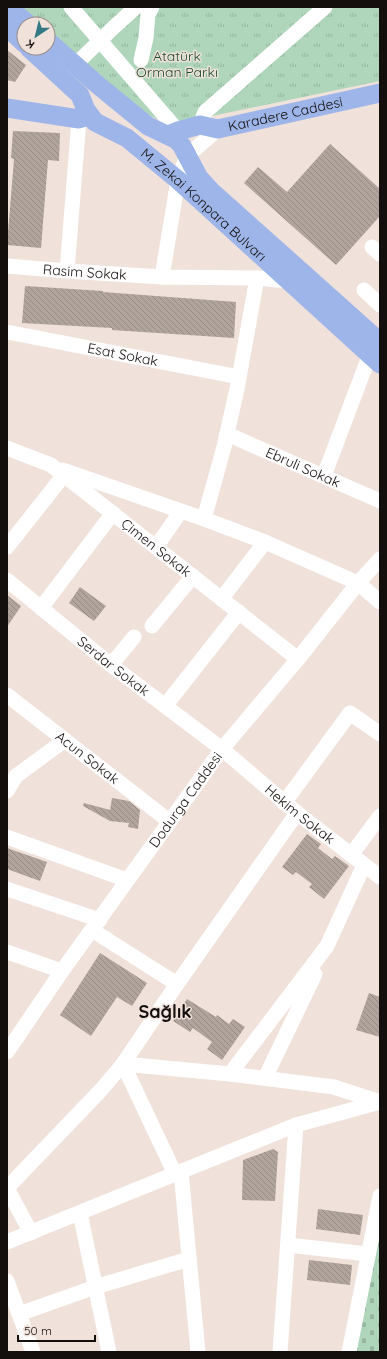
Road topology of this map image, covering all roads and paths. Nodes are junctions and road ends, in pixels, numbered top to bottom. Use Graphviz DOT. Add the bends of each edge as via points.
graph roads {
  1 [pos="8,7"];
  2 [pos="72,7"];
  3 [pos="136,7"];
  4 [pos="152,7"];
  5 [pos="326,7"];
  6 [pos="19,16"];
  7 [pos="7,27"];
  8 [pos="16,35"];
  9 [pos="100,40"];
  10 [pos="56,49"];
  11 [pos="38,56"];
  12 [pos="141,60"];
  13 [pos="75,65"];
  14 [pos="99,86"];
  15 [pos="380,92"];
  16 [pos="80,95"];
  17 [pos="7,108"];
  18 [pos="78,117"];
  19 [pos="200,125"];
  20 [pos="218,129"];
  21 [pos="173,133"];
  22 [pos="187,156"];
  23 [pos="178,180"];
  24 [pos="7,266"];
  25 [pos="67,271"];
  26 [pos="162,277"];
  27 [pos="257,278"];
  28 [pos="288,281"];
  29 [pos="364,290"];
  30 [pos="380,305"];
  31 [pos="7,332"];
  32 [pos="376,353"];
  33 [pos="239,377"];
  34 [pos="227,434"];
  35 [pos="7,448"];
  36 [pos="51,465"];
  37 [pos="64,475"];
  38 [pos="324,476"];
  39 [pos="380,501"];
  40 [pos="181,511"];
  41 [pos="113,513"];
  42 [pos="204,519"];
  43 [pos="265,542"];
  44 [pos="7,547"];
  45 [pos="156,547"];
  46 [pos="380,559"];
  47 [pos="193,576"];
  48 [pos="7,580"];
  49 [pos="358,583"];
  50 [pos="222,598"];
  51 [pos="380,602"];
  52 [pos="41,608"];
  53 [pos="240,612"];
  54 [pos="152,626"];
  55 [pos="134,637"];
  56 [pos="298,659"];
  57 [pos="111,665"];
  58 [pos="7,695"];
  59 [pos="165,706"];
  60 [pos="380,734"];
  61 [pos="66,740"];
  62 [pos="222,749"];
  63 [pos="9,785"];
  64 [pos="284,803"];
  65 [pos="297,813"];
  66 [pos="380,816"];
  67 [pos="169,821"];
  68 [pos="7,837"];
  69 [pos="351,855"];
  70 [pos="364,865"];
  71 [pos="380,877"];
  72 [pos="126,880"];
  73 [pos="7,889"];
  74 [pos="96,925"];
  75 [pos="328,946"];
  76 [pos="7,952"];
  77 [pos="62,971"];
  78 [pos="178,984"];
  79 [pos="7,1052"];
  80 [pos="123,1064"];
  81 [pos="230,1074"];
  82 [pos="265,1078"];
  83 [pos="380,1102"];
  84 [pos="296,1125"];
  85 [pos="178,1173"];
  86 [pos="7,1188"];
  87 [pos="380,1196"];
  88 [pos="80,1213"];
  89 [pos="31,1233"];
  90 [pos="7,1242"];
  91 [pos="288,1245"];
  92 [pos="368,1254"];
  93 [pos="189,1260"];
  94 [pos="7,1281"];
  95 [pos="95,1287"];
  96 [pos="19,1314"];
  97 [pos="33,1352"];
  98 [pos="109,1352"];
  99 [pos="198,1352"];
  100 [pos="280,1352"];
  101 [pos="349,1352"];
  1 -- 6 [label="main road"];
  2 -- 9 [label="street"];
  3 -- 9 [label="street"];
  4 -- 12 [label="street" via="148,14"];
  5 -- 19 [label="street" via="205,112"];
  7 -- 8 [label="main road"];
  9 -- 13 [label="street"];
  9 -- 21 [label="street"];
  10 -- 13 [label="main road, M. Zekai Konpara Bulvarı"];
  11 -- 16 [label="main road"];
  13 -- 14 [label="main road, M. Zekai Konpara Bulvarı"];
  14 -- 16 [label="street"];
  14 -- 21 [label="main road, M. Zekai Konpara Bulvarı" via="148,126"];
  15 -- 20 [label="main road, Karadere Caddesi"];
  16 -- 18 [label="main road"];
  17 -- 18 [label="main road"];
  18 -- 23 [label="main road, M. Zekai Konpara Bulvarı" via="95,122 127,138"];
  18 -- 25 [label="street"];
  19 -- 20 [label="main road, Karadere Caddesi"];
  19 -- 21 [label="main road, Karadere Caddesi"];
  20 -- 22 [label="street"];
  21 -- 22 [label="main road, M. Zekai Konpara Bulvarı"];
  22 -- 23 [label="street"];
  22 -- 32 [label="main road, M. Zekai Konpara Bulvarı" via="199,178 211,191"];
  23 -- 26 [label="street"];
  23 -- 28 [label="main road, M. Zekai Konpara Bulvarı"];
  24 -- 25 [label="street, Rasim Sokak"];
  25 -- 26 [label="street, Rasim Sokak"];
  26 -- 27 [label="street, Rasim Sokak"];
  27 -- 28 [label="street, Rasim Sokak"];
  27 -- 33 [label="street"];
  28 -- 32 [label="main road, M. Zekai Konpara Bulvarı"];
  29 -- 30 [label="street"];
  31 -- 33 [label="street, Esat Sokak"];
  32 -- 38 [label="street"];
  33 -- 34 [label="street"];
  34 -- 38 [label="street, Ebruli Sokak"];
  34 -- 42 [label="street"];
  35 -- 36 [label="street, Çimen Sokak"];
  36 -- 37 [label="street, Çimen Sokak"];
  36 -- 40 [label="street"];
  37 -- 41 [label="street, Çimen Sokak"];
  37 -- 44 [label="street"];
  38 -- 39 [label="street, Ebruli Sokak"];
  40 -- 42 [label="street"];
  40 -- 45 [label="street"];
  41 -- 45 [label="street, Çimen Sokak"];
  41 -- 52 [label="street"];
  42 -- 43 [label="street"];
  43 -- 49 [label="street"];
  43 -- 50 [label="street"];
  45 -- 47 [label="street, Çimen Sokak"];
  46 -- 49 [label="street, Dodurga Caddesi"];
  47 -- 50 [label="street, Çimen Sokak"];
  47 -- 54 [label="street"];
  48 -- 52 [label="street, Serdar Sokak"];
  49 -- 51 [label="street"];
  49 -- 56 [label="street, Dodurga Caddesi"];
  50 -- 53 [label="street, Çimen Sokak"];
  52 -- 57 [label="street, Serdar Sokak"];
  53 -- 56 [label="street, Çimen Sokak"];
  53 -- 59 [label="street"];
  55 -- 57 [label="street"];
  56 -- 62 [label="street, Dodurga Caddesi"];
  57 -- 59 [label="street, Serdar Sokak"];
  58 -- 61 [label="street, Acun Sokak"];
  59 -- 62 [label="street, Serdar Sokak"];
  60 -- 64 [label="street" via="350,712"];
  61 -- 63 [label="street" via="16,776"];
  61 -- 67 [label="street, Acun Sokak"];
  62 -- 64 [label="street, Hekim Sokak"];
  62 -- 67 [label="street, Dodurga Caddesi"];
  64 -- 65 [label="street, Hekim Sokak"];
  65 -- 69 [label="street, Hekim Sokak"];
  65 -- 78 [label="street"];
  66 -- 69 [label="street"];
  67 -- 72 [label="street, Dodurga Caddesi"];
  68 -- 72 [label="street"];
  69 -- 70 [label="street, Hekim Sokak"];
  70 -- 71 [label="street, Hekim Sokak"];
  70 -- 75 [label="street"];
  72 -- 74 [label="street, Dodurga Caddesi"];
  73 -- 74 [label="street"];
  74 -- 77 [label="street, Dodurga Caddesi"];
  74 -- 78 [label="street"];
  75 -- 81 [label="street"];
  75 -- 82 [label="street"];
  76 -- 77 [label="street"];
  77 -- 79 [label="street, Dodurga Caddesi"];
  78 -- 80 [label="street"];
  80 -- 81 [label="street"];
  80 -- 85 [label="street"];
  80 -- 86 [label="street"];
  81 -- 82 [label="street"];
  82 -- 83 [label="street" via="334,1086"];
  83 -- 84 [label="street"];
  84 -- 85 [label="street"];
  84 -- 91 [label="street"];
  85 -- 88 [label="street"];
  85 -- 93 [label="street"];
  86 -- 89 [label="street"];
  87 -- 92 [label="street"];
  88 -- 89 [label="street"];
  88 -- 95 [label="street"];
  89 -- 90 [label="street"];
  91 -- 92 [label="street"];
  91 -- 100 [label="street"];
  92 -- 101 [label="street"];
  93 -- 95 [label="street"];
  93 -- 99 [label="street"];
  94 -- 96 [label="street"];
  95 -- 96 [label="street"];
  95 -- 98 [label="street"];
  96 -- 97 [label="street"];
}
